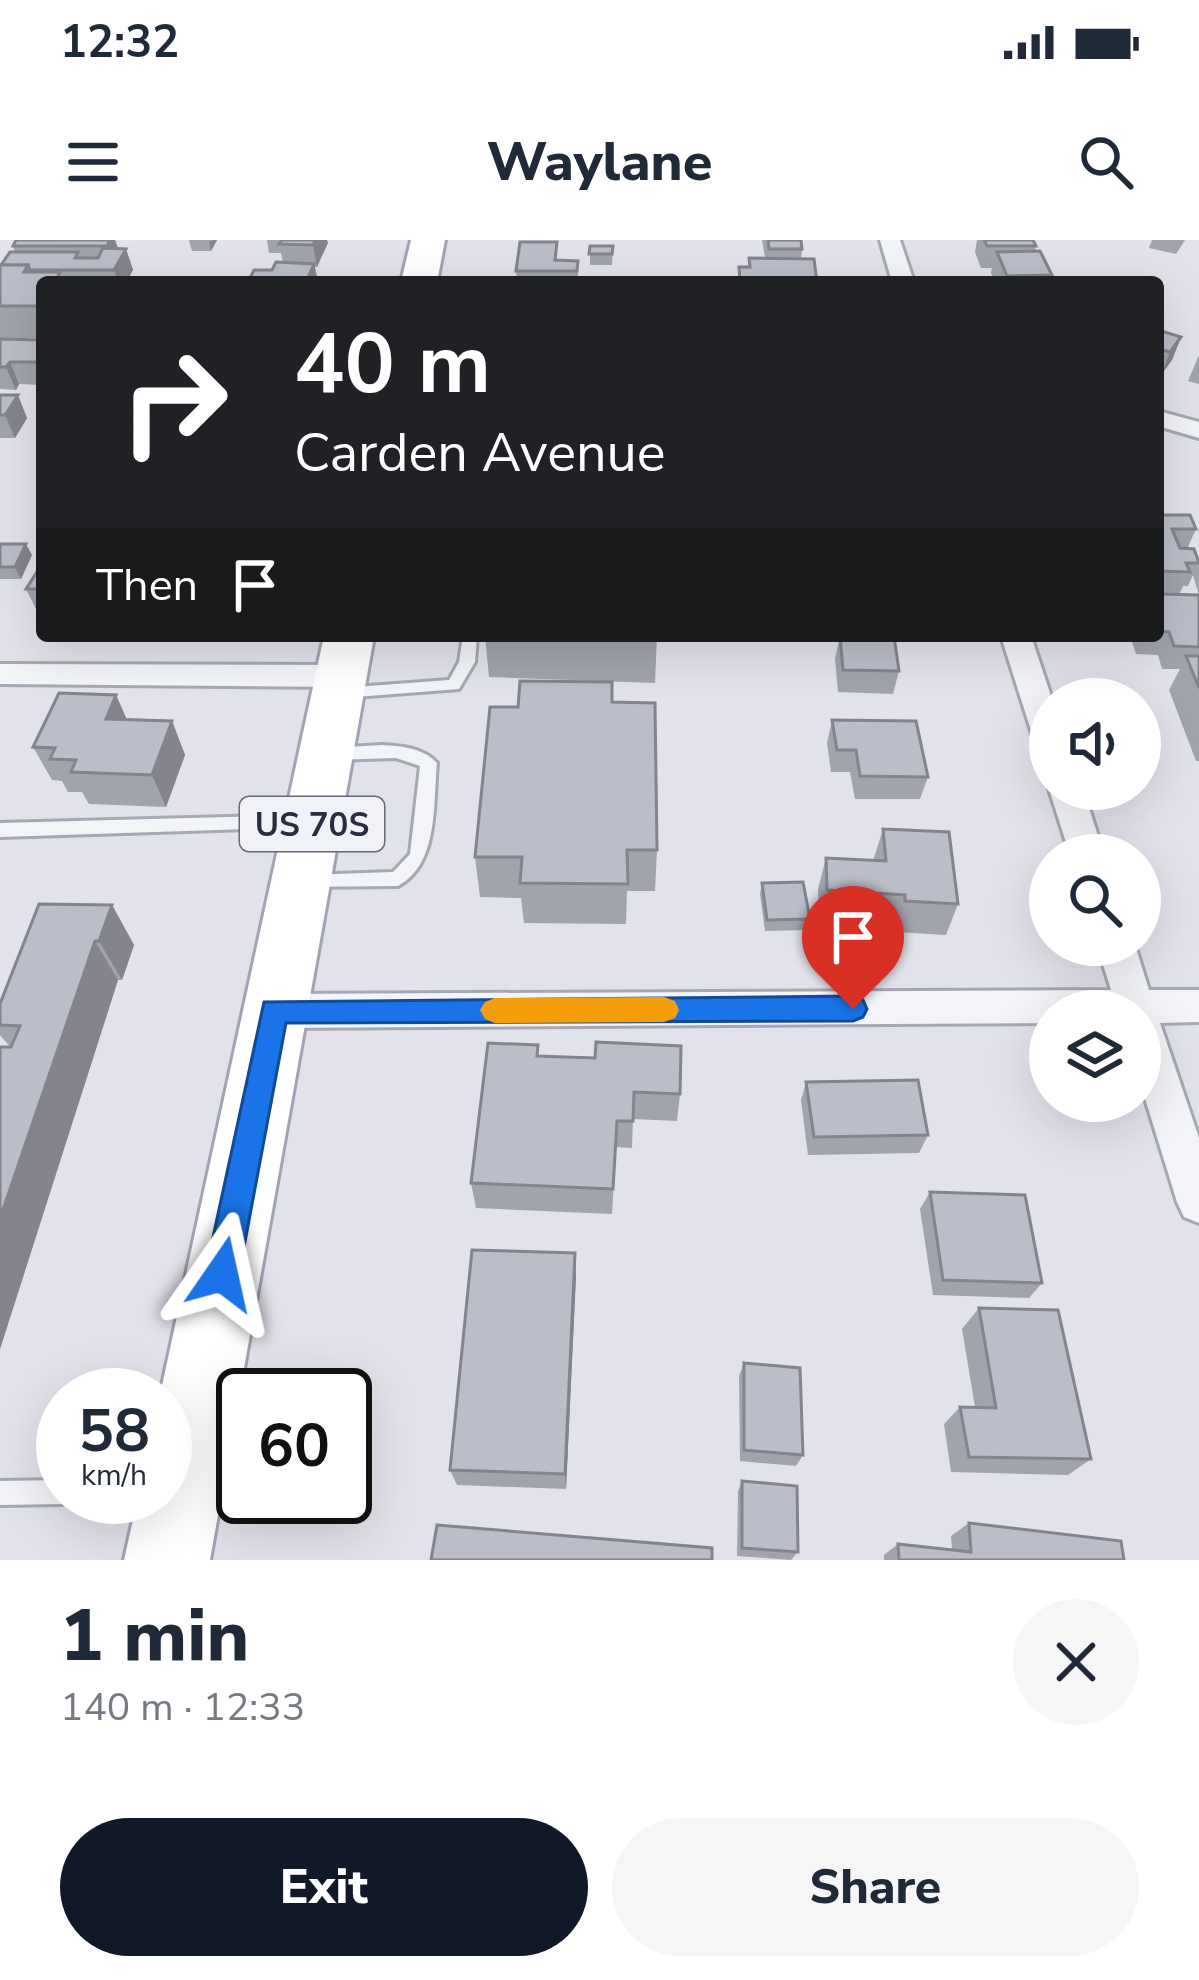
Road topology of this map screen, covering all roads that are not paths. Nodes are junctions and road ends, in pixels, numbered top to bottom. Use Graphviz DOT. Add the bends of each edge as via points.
graph roads {
  1 [pos="428,240"];
  2 [pos="890,240"];
  3 [pos="420,276"];
  4 [pos="901,276"];
  5 [pos="1164,420"];
  6 [pos="1199,430"];
  7 [pos="469,642"];
  8 [pos="1018,642"];
  9 [pos="342,668"];
  10 [pos="0,674"];
  11 [pos="1030,678"];
  12 [pos="325,754"];
  13 [pos="312,821"];
  14 [pos="0,830"];
  15 [pos="300,882"];
  16 [pos="1199,1006"];
  17 [pos="1161,1010"];
  18 [pos="274,1011"];
  19 [pos="1029,1013"];
  20 [pos="1161,1084"];
  21 [pos="1199,1202"];
  22 [pos="192,1408"];
  23 [pos="36,1492"];
  24 [pos="0,1493"];
  1 -- 3 [label="main road"];
  2 -- 4 [label="street"];
  5 -- 6 [label="street"];
  7 -- 9 [label="lane" via="454,686"];
  8 -- 11 [label="street"];
  9 -- 10 [label="street"];
  9 -- 12 [label="main road, US 70S"];
  12 -- 13 [label="main road, US 70S"];
  12 -- 15 [label="lane" via="394,753 430,763 418,856 398,879"];
  13 -- 14 [label="lane"];
  13 -- 15 [label="main road, US 70S"];
  15 -- 18 [label="main road, US 70S"];
  16 -- 17 [label="street"];
  18 -- 19 [label="street"];
  18 -- 22 [label="main road, US 70S"];
  20 -- 21 [label="street"];
  23 -- 24 [label="lane"];
}
